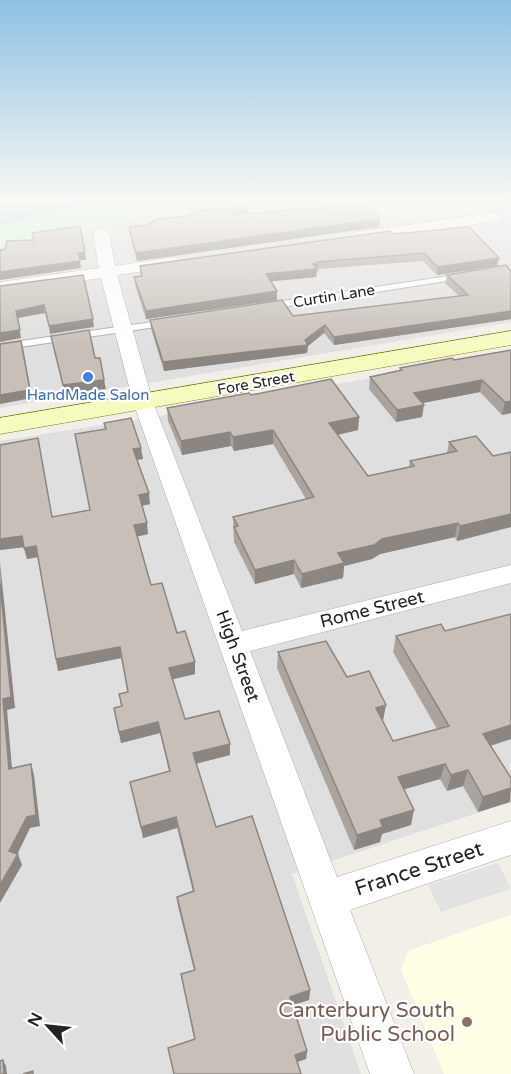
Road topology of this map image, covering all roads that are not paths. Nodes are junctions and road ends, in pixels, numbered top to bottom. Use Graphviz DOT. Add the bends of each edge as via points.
graph roads {
  1 [pos="104,252"];
  2 [pos="190,260"];
  3 [pos="107,272"];
  4 [pos="476,274"];
  5 [pos="0,287"];
  6 [pos="256,308"];
  7 [pos="177,321"];
  8 [pos="121,330"];
  9 [pos="511,338"];
  10 [pos="0,347"];
  11 [pos="143,402"];
  12 [pos="0,426"];
  13 [pos="511,574"];
  14 [pos="234,644"];
  15 [pos="511,838"];
  16 [pos="327,899"];
  17 [pos="392,1074"];
  1 -- 3 [label="street, High Street"];
  2 -- 3 [label="street"];
  3 -- 5 [label="street"];
  3 -- 8 [label="street, High Street"];
  4 -- 6 [label="lane, Curtin Lane"];
  7 -- 8 [label="lane"];
  8 -- 10 [label="lane"];
  8 -- 11 [label="street, High Street"];
  9 -- 11 [label="main road, Fore Street"];
  11 -- 12 [label="main road, Fore Street"];
  11 -- 14 [label="street, High Street"];
  13 -- 14 [label="street, Rome Street"];
  14 -- 16 [label="street, High Street"];
  15 -- 16 [label="street, France Street"];
  16 -- 17 [label="street, High Street"];
}
